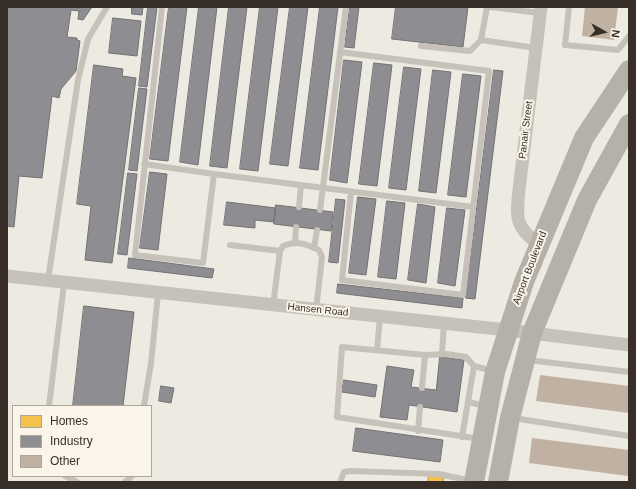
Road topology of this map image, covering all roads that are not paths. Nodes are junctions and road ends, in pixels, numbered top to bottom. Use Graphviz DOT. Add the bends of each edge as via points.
graph roads {
  1 [pos="108,7"];
  2 [pos="162,7"];
  3 [pos="346,7"];
  4 [pos="488,7"];
  5 [pos="569,7"];
  6 [pos="541,10"];
  7 [pos="629,36"];
  8 [pos="482,40"];
  9 [pos="421,46"];
  10 [pos="536,48"];
  11 [pos="340,52"];
  12 [pos="629,70"];
  13 [pos="629,124"];
  14 [pos="576,158"];
  15 [pos="144,164"];
  16 [pos="603,170"];
  17 [pos="214,174"];
  18 [pos="301,186"];
  19 [pos="323,188"];
  20 [pos="351,192"];
  21 [pos="299,207"];
  22 [pos="473,207"];
  23 [pos="320,210"];
  24 [pos="296,227"];
  25 [pos="317,230"];
  26 [pos="295,243"];
  27 [pos="539,244"];
  28 [pos="230,245"];
  29 [pos="314,248"];
  30 [pos="280,251"];
  31 [pos="7,276"];
  32 [pos="48,282"];
  33 [pos="64,284"];
  34 [pos="158,294"];
  35 [pos="272,306"];
  36 [pos="316,310"];
  37 [pos="380,317"];
  38 [pos="444,324"];
  39 [pos="507,330"];
  40 [pos="532,333"];
  41 [pos="629,345"];
  42 [pos="377,350"];
  43 [pos="442,354"];
  44 [pos="425,355"];
  45 [pos="524,360"];
  46 [pos="474,366"];
  47 [pos="495,372"];
  48 [pos="629,372"];
  49 [pos="422,388"];
  50 [pos="468,402"];
  51 [pos="49,405"];
  52 [pos="144,405"];
  53 [pos="488,406"];
  54 [pos="420,407"];
  55 [pos="510,418"];
  56 [pos="418,431"];
  57 [pos="629,436"];
  58 [pos="472,438"];
  59 [pos="67,477"];
  60 [pos="77,482"];
  61 [pos="340,482"];
  62 [pos="476,482"];
  63 [pos="498,482"];
  1 -- 32 [label="lane" via="88,39 78,80"];
  2 -- 15 [label="lane"];
  3 -- 11 [label="lane"];
  4 -- 6 [label="lane"];
  4 -- 8 [label="lane"];
  5 -- 7 [label="lane" via="565,44 618,50"];
  6 -- 10 [label="street, Panair Street"];
  8 -- 9 [label="lane" via="470,51"];
  8 -- 10 [label="lane"];
  10 -- 27 [label="street, Panair Street" via="517,220 525,233"];
  11 -- 19 [label="lane"];
  11 -- 22 [label="lane" via="489,71"];
  12 -- 14 [label="main road, Airport Boulevard" via="584,138"];
  13 -- 16 [label="main road"];
  14 -- 16 [label="main road"];
  14 -- 27 [label="main road, Airport Boulevard"];
  15 -- 17 [label="lane"];
  15 -- 17 [label="lane" via="135,255 203,262"];
  16 -- 40 [label="main road" via="587,200"];
  17 -- 18 [label="lane"];
  18 -- 19 [label="lane"];
  18 -- 21 [label="lane"];
  19 -- 20 [label="lane"];
  19 -- 23 [label="lane"];
  20 -- 22 [label="lane"];
  20 -- 22 [label="lane" via="342,280 463,295"];
  24 -- 26 [label="lane"];
  25 -- 29 [label="lane"];
  26 -- 29 [label="lane"];
  26 -- 30 [label="lane" via="283,246"];
  27 -- 39 [label="main road, Airport Boulevard"];
  28 -- 30 [label="lane"];
  29 -- 36 [label="lane" via="319,250 322,257"];
  30 -- 35 [label="lane"];
  31 -- 32 [label="street, Hansen Road"];
  32 -- 33 [label="street, Hansen Road"];
  33 -- 34 [label="street, Hansen Road"];
  33 -- 51 [label="lane"];
  34 -- 35 [label="street, Hansen Road"];
  34 -- 52 [label="lane"];
  35 -- 36 [label="street, Hansen Road"];
  36 -- 37 [label="street, Hansen Road"];
  37 -- 38 [label="street, Hansen Road"];
  37 -- 42 [label="lane"];
  38 -- 39 [label="street, Hansen Road"];
  38 -- 43 [label="lane"];
  39 -- 40 [label="street, Hansen Road"];
  39 -- 47 [label="main road, Airport Boulevard"];
  40 -- 41 [label="street, Hansen Road"];
  40 -- 45 [label="main road"];
  42 -- 44 [label="lane"];
  42 -- 56 [label="lane" via="342,347 337,417"];
  43 -- 44 [label="lane"];
  43 -- 46 [label="lane" via="466,357"];
  44 -- 49 [label="lane"];
  45 -- 48 [label="lane"];
  45 -- 55 [label="main road"];
  46 -- 47 [label="lane"];
  46 -- 50 [label="lane"];
  47 -- 53 [label="main road, Airport Boulevard"];
  50 -- 53 [label="lane"];
  50 -- 58 [label="lane"];
  53 -- 58 [label="main road, Airport Boulevard"];
  54 -- 56 [label="lane"];
  55 -- 57 [label="lane"];
  55 -- 63 [label="main road"];
  56 -- 58 [label="lane"];
  58 -- 62 [label="main road, Airport Boulevard"];
  59 -- 60 [label="lane"];
  61 -- 62 [label="lane" via="344,472 351,471 439,474"];
}
